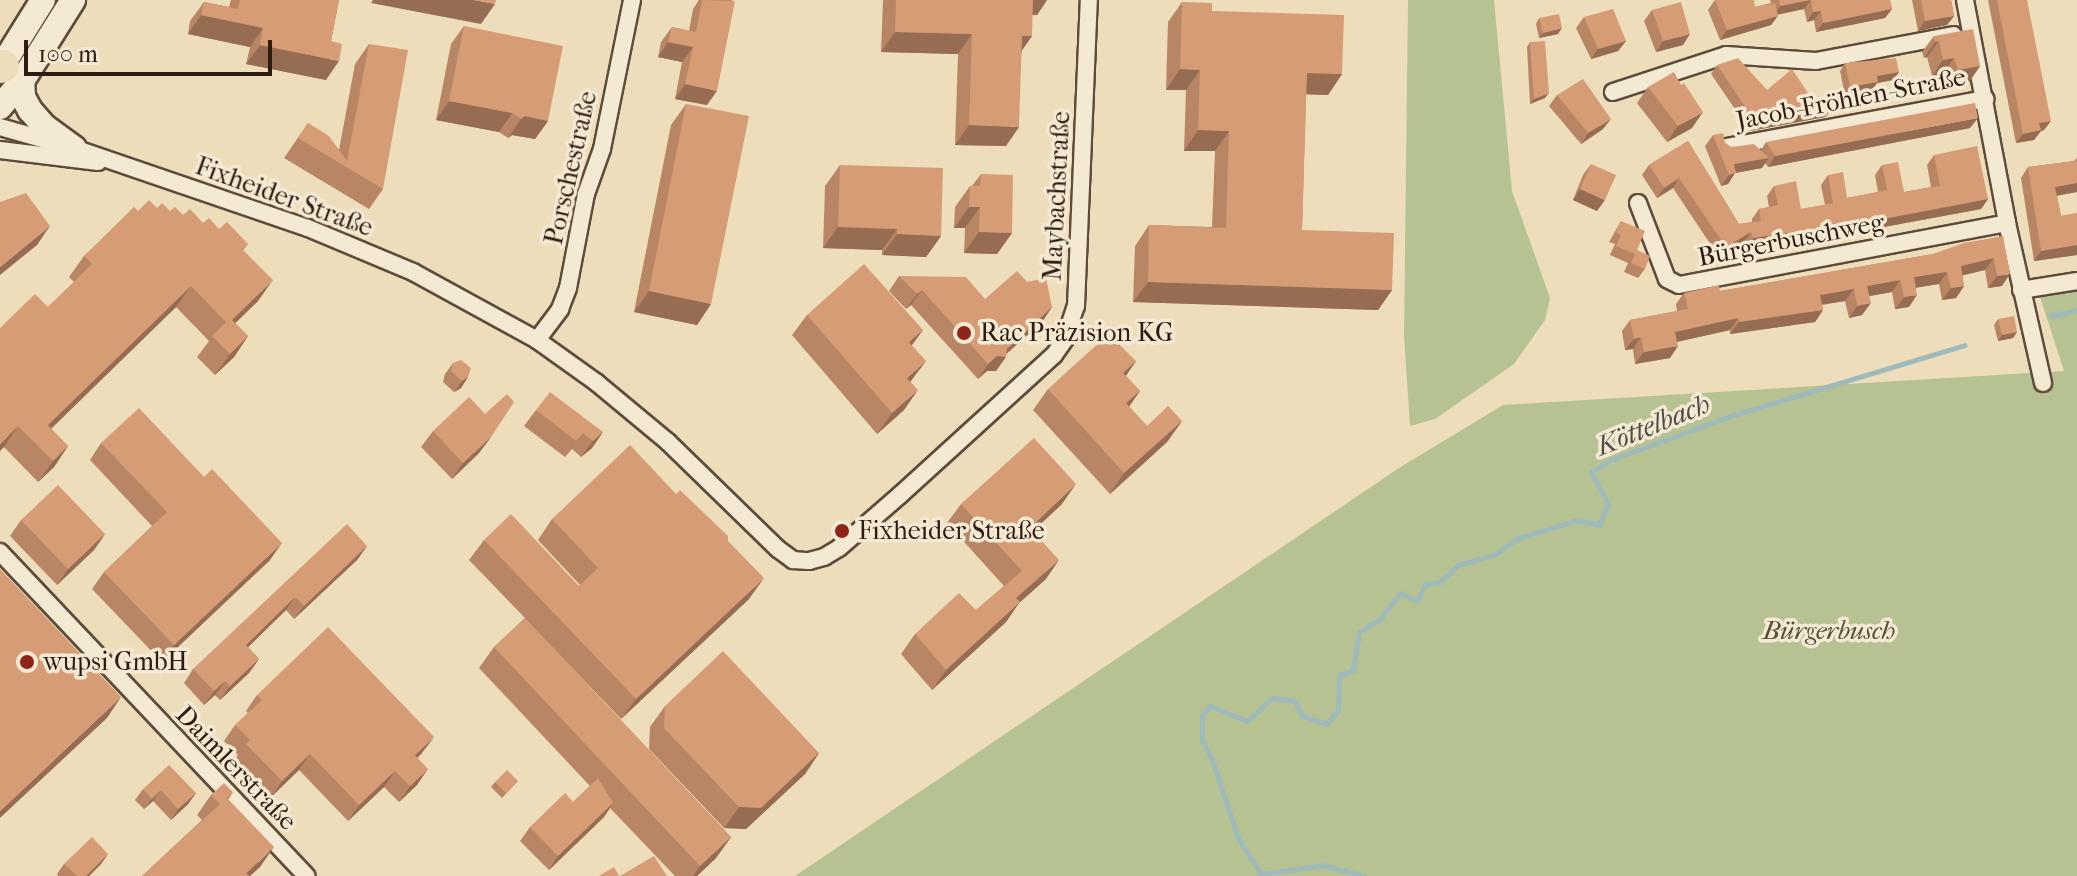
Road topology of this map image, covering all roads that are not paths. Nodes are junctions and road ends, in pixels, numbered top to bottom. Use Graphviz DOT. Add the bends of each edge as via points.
graph roads {
  1 [pos="43,0"];
  2 [pos="73,0"];
  3 [pos="632,0"];
  4 [pos="1089,0"];
  5 [pos="1965,0"];
  6 [pos="1971,32"];
  7 [pos="6,71"];
  8 [pos="1613,92"];
  9 [pos="1986,99"];
  10 [pos="0,107"];
  11 [pos="0,127"];
  12 [pos="1726,147"];
  13 [pos="74,148"];
  14 [pos="0,150"];
  15 [pos="123,164"];
  16 [pos="1638,203"];
  17 [pos="2007,223"];
  18 [pos="2077,281"];
  19 [pos="2021,290"];
  20 [pos="537,340"];
  21 [pos="2043,383"];
  22 [pos="0,552"];
  23 [pos="809,561"];
  24 [pos="306,876"];
  1 -- 7 [label="main road"];
  2 -- 7 [label="main road"];
  3 -- 20 [label="street, Porschestraße" via="568,288"];
  4 -- 23 [label="street, Maybachstraße" via="1076,306 1065,339 1054,355 880,513 839,548"];
  5 -- 6 [label="street, Jacob-Fröhlen-Straße"];
  6 -- 8 [label="street" via="1816,61 1726,55"];
  6 -- 9 [label="street, Jacob-Fröhlen-Straße"];
  7 -- 10 [label="main road"];
  7 -- 13 [label="main road" via="45,127"];
  9 -- 12 [label="street, Jacob-Fröhlen-Straße"];
  9 -- 17 [label="street, Jacob-Fröhlen-Straße"];
  11 -- 13 [label="street, Fixheider Straße"];
  13 -- 15 [label="street, Fixheider Straße"];
  14 -- 15 [label="street, Fixheider Straße"];
  15 -- 20 [label="street, Fixheider Straße" via="308,228 413,272"];
  16 -- 17 [label="street, Bürgerbuschweg" via="1667,279 1679,285"];
  17 -- 19 [label="street, Jacob-Fröhlen-Straße"];
  18 -- 19 [label="street"];
  19 -- 21 [label="street, Jacob-Fröhlen-Straße"];
  20 -- 23 [label="street, Fixheider Straße" via="668,442 778,549 793,560"];
  22 -- 24 [label="street, Daimlerstraße"];
}
